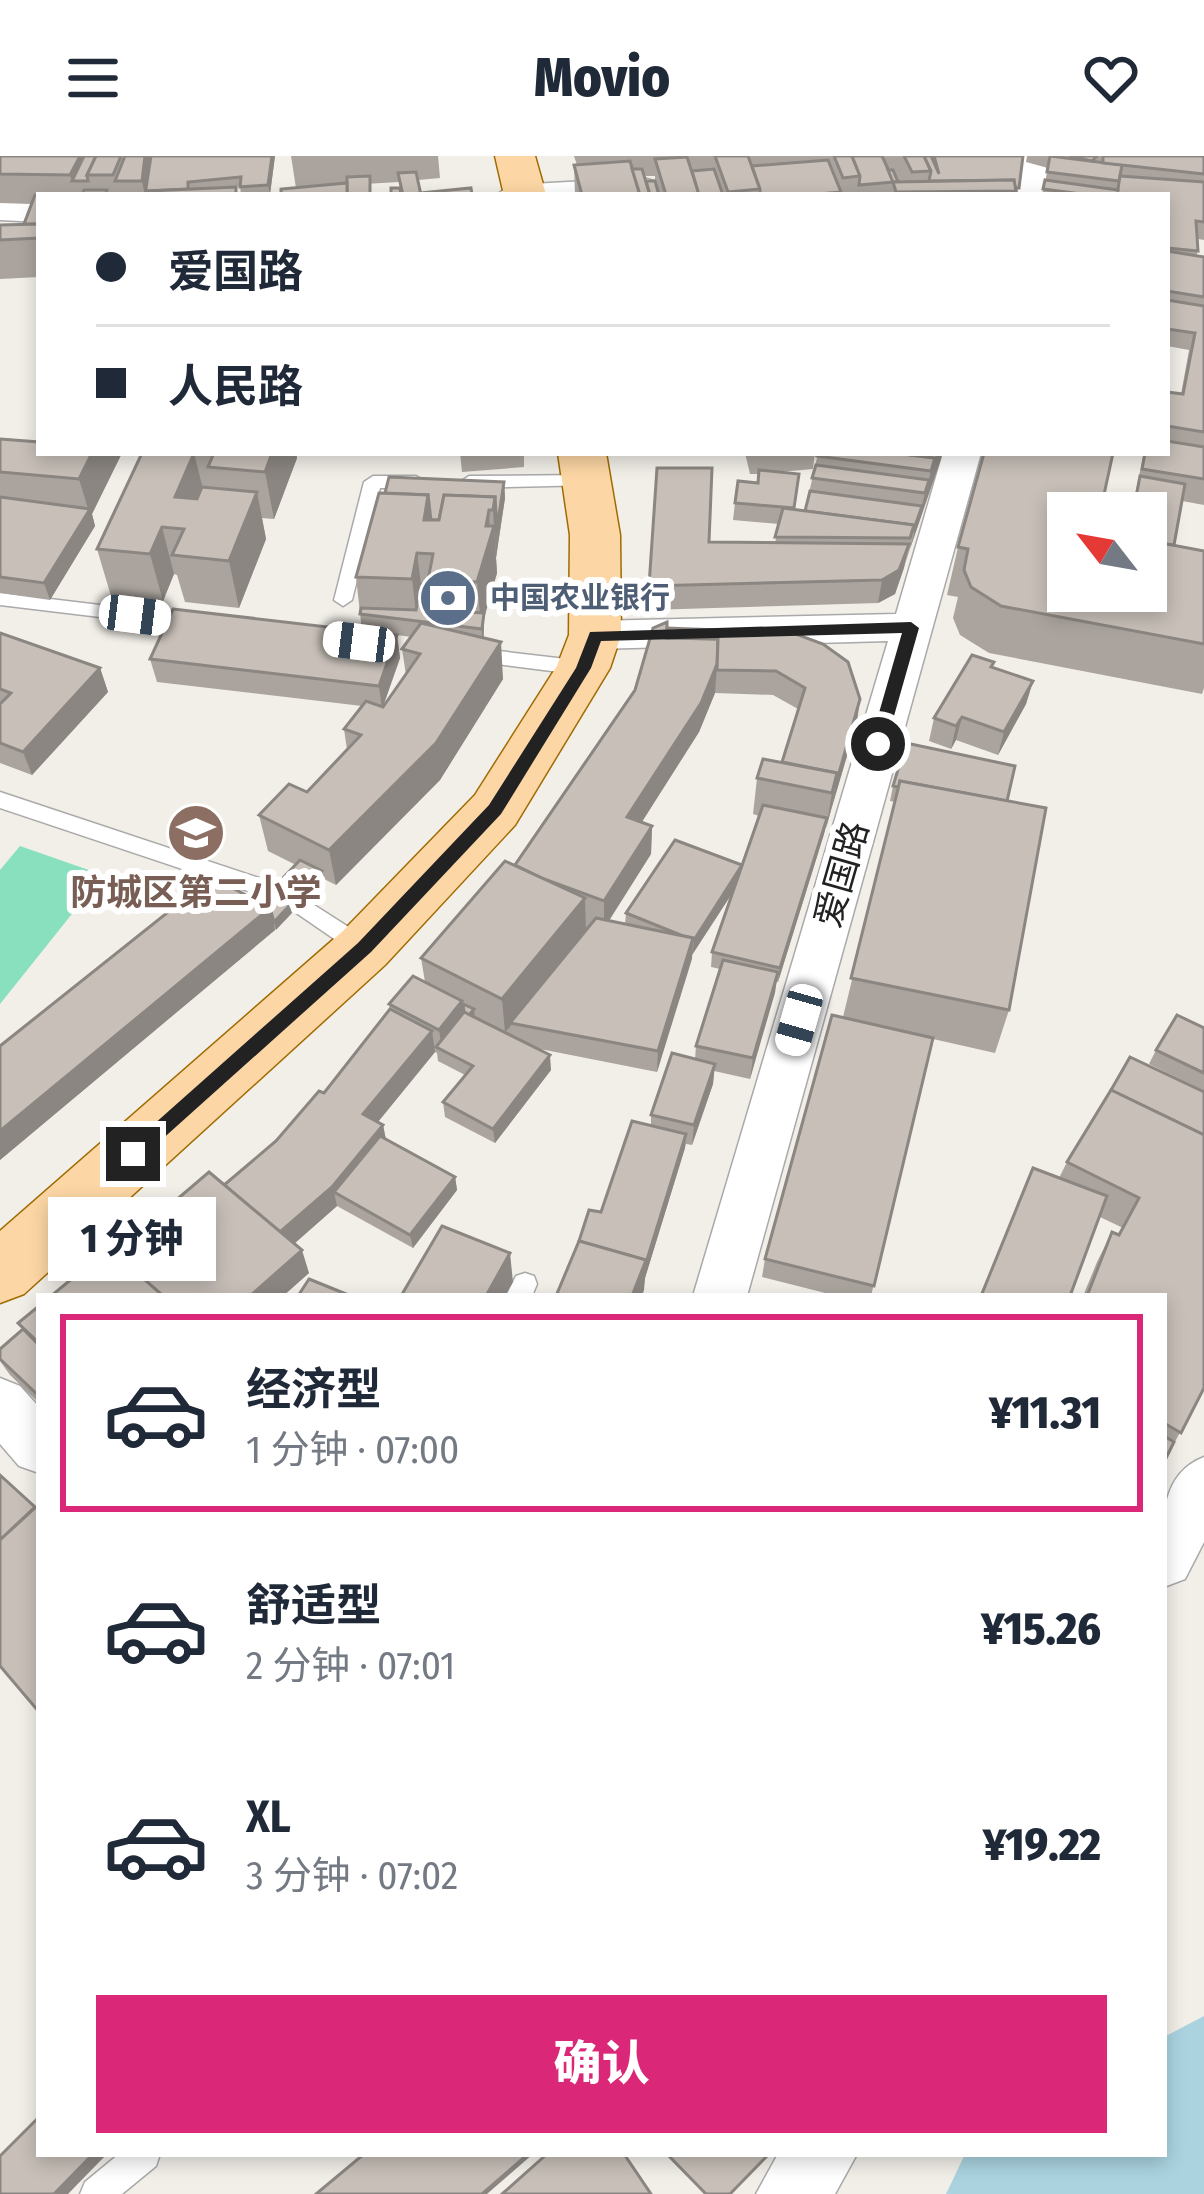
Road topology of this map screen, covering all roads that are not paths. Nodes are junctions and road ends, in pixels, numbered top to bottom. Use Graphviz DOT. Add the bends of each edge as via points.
graph roads {
  1 [pos="515,156"];
  2 [pos="925,166"];
  3 [pos="1029,171"];
  4 [pos="665,187"];
  5 [pos="524,192"];
  6 [pos="578,192"];
  7 [pos="0,210"];
  8 [pos="36,212"];
  9 [pos="955,456"];
  10 [pos="584,467"];
  11 [pos="0,599"];
  12 [pos="343,600"];
  13 [pos="233,627"];
  14 [pos="911,628"];
  15 [pos="443,652"];
  16 [pos="589,652"];
  17 [pos="0,800"];
  18 [pos="278,893"];
  19 [pos="300,904"];
  20 [pos="364,947"];
  21 [pos="0,1273"];
  22 [pos="721,1293"];
  23 [pos="0,1404"];
  24 [pos="36,1444"];
  25 [pos="1204,1484"];
  26 [pos="1167,1553"];
  27 [pos="140,2157"];
  28 [pos="820,2157"];
  29 [pos="97,2194"];
  30 [pos="790,2194"];
  1 -- 5 [label="main road"];
  2 -- 3 [label="street"];
  4 -- 6 [label="street"];
  7 -- 8 [label="street"];
  9 -- 14 [label="street, 爱国路"];
  10 -- 12 [label="lane" via="374,482"];
  10 -- 16 [label="main road" via="595,535"];
  11 -- 13 [label="lane"];
  14 -- 16 [label="street"];
  14 -- 22 [label="street, 爱国路"];
  15 -- 16 [label="lane"];
  16 -- 20 [label="main road" via="495,810"];
  17 -- 18 [label="lane"];
  19 -- 20 [label="lane"];
  20 -- 21 [label="main road"];
  23 -- 24 [label="street"];
  25 -- 26 [label="street"];
  27 -- 29 [label="lane"];
  28 -- 30 [label="street"];
}
